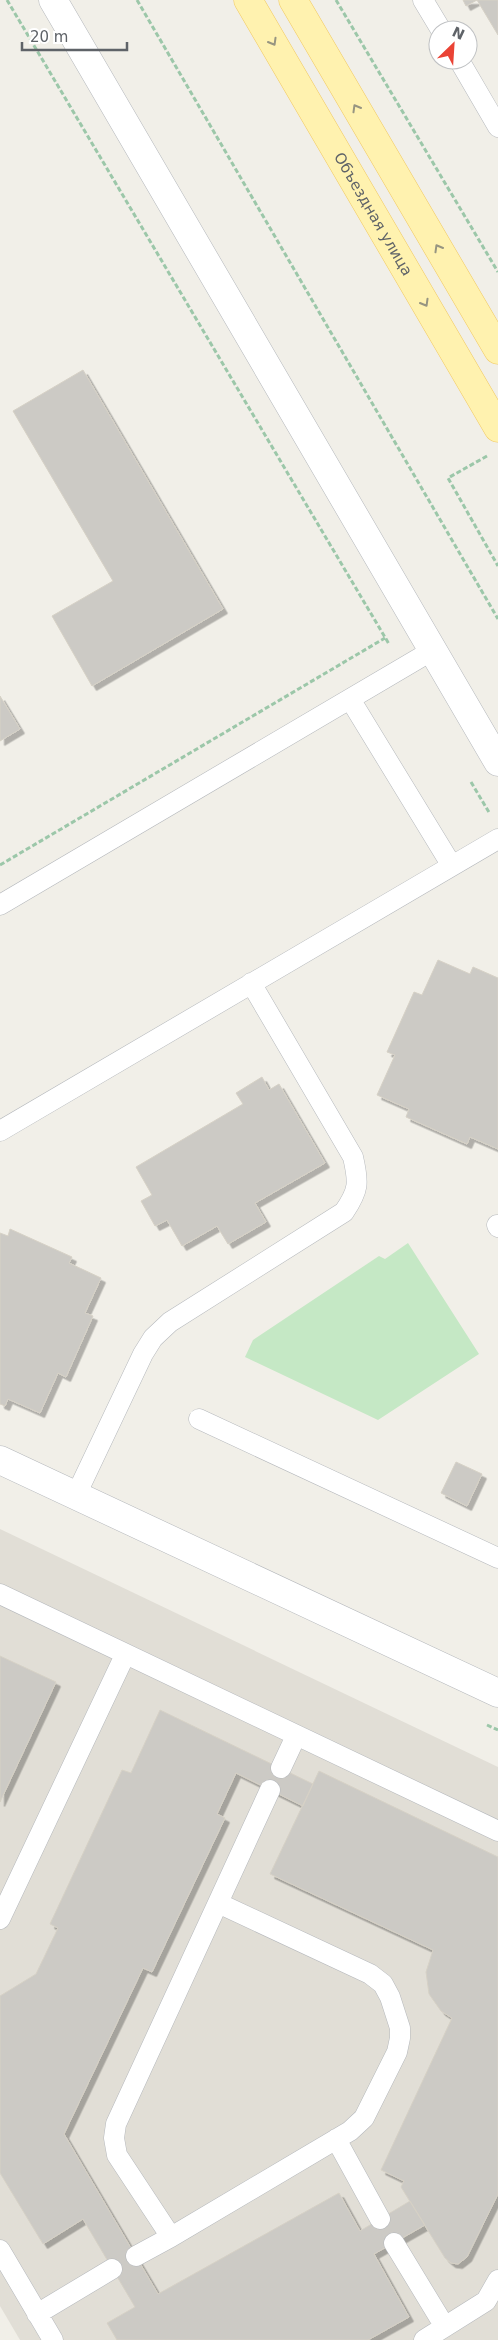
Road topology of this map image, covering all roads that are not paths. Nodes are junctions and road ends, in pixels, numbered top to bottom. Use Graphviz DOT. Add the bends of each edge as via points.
graph roads {
  1 [pos="53,0"];
  2 [pos="248,0"];
  3 [pos="293,0"];
  4 [pos="423,0"];
  5 [pos="435,20"];
  6 [pos="464,70"];
  7 [pos="498,127"];
  8 [pos="498,350"];
  9 [pos="498,428"];
  10 [pos="432,650"];
  11 [pos="350,699"];
  12 [pos="498,762"];
  13 [pos="498,839"];
  14 [pos="452,866"];
  15 [pos="0,905"];
  16 [pos="251,984"];
  17 [pos="0,1131"];
  18 [pos="199,1418"];
  19 [pos="0,1460"];
  20 [pos="76,1496"];
  21 [pos="497,1556"];
  22 [pos="0,1594"];
  23 [pos="126,1655"];
  24 [pos="498,1693"];
  25 [pos="296,1736"];
  26 [pos="281,1768"];
  27 [pos="270,1790"];
  28 [pos="498,1831"];
  29 [pos="218,1903"];
  30 [pos="0,1919"];
  31 [pos="336,2139"];
  32 [pos="380,2219"];
  33 [pos="171,2237"];
  34 [pos="394,2243"];
  35 [pos="0,2250"];
  36 [pos="136,2256"];
  37 [pos="112,2269"];
  38 [pos="498,2280"];
  39 [pos="37,2314"];
  40 [pos="445,2327"];
  41 [pos="53,2340"];
  42 [pos="424,2340"];
  1 -- 10 [label="street"];
  2 -- 9 [label="main road, Объездная улица, one-way"];
  8 -- 3 [label="main road, one-way"];
  4 -- 5 [label="lane"];
  6 -- 7 [label="lane"];
  10 -- 11 [label="lane"];
  10 -- 12 [label="street"];
  11 -- 14 [label="lane"];
  11 -- 15 [label="lane"];
  13 -- 14 [label="lane"];
  14 -- 16 [label="lane"];
  16 -- 17 [label="lane"];
  16 -- 20 [label="lane" via="353,1157 358,1179 355,1196 344,1212 170,1322 154,1338 142,1354"];
  18 -- 21 [label="lane"];
  19 -- 20 [label="street"];
  20 -- 24 [label="street"];
  22 -- 23 [label="lane"];
  23 -- 25 [label="lane"];
  23 -- 30 [label="lane"];
  25 -- 26 [label="lane"];
  25 -- 28 [label="lane"];
  27 -- 29 [label="lane"];
  29 -- 31 [label="lane" via="370,1974 383,1984 390,1997 400,2028 397,2052 364,2118"];
  29 -- 33 [label="lane" via="116,2124 114,2138 117,2155"];
  31 -- 32 [label="lane"];
  31 -- 33 [label="lane"];
  33 -- 36 [label="lane"];
  34 -- 40 [label="lane"];
  35 -- 39 [label="lane"];
  37 -- 39 [label="lane"];
  38 -- 40 [label="lane" via="486,2301"];
  39 -- 41 [label="lane"];
  40 -- 42 [label="lane"];
}
